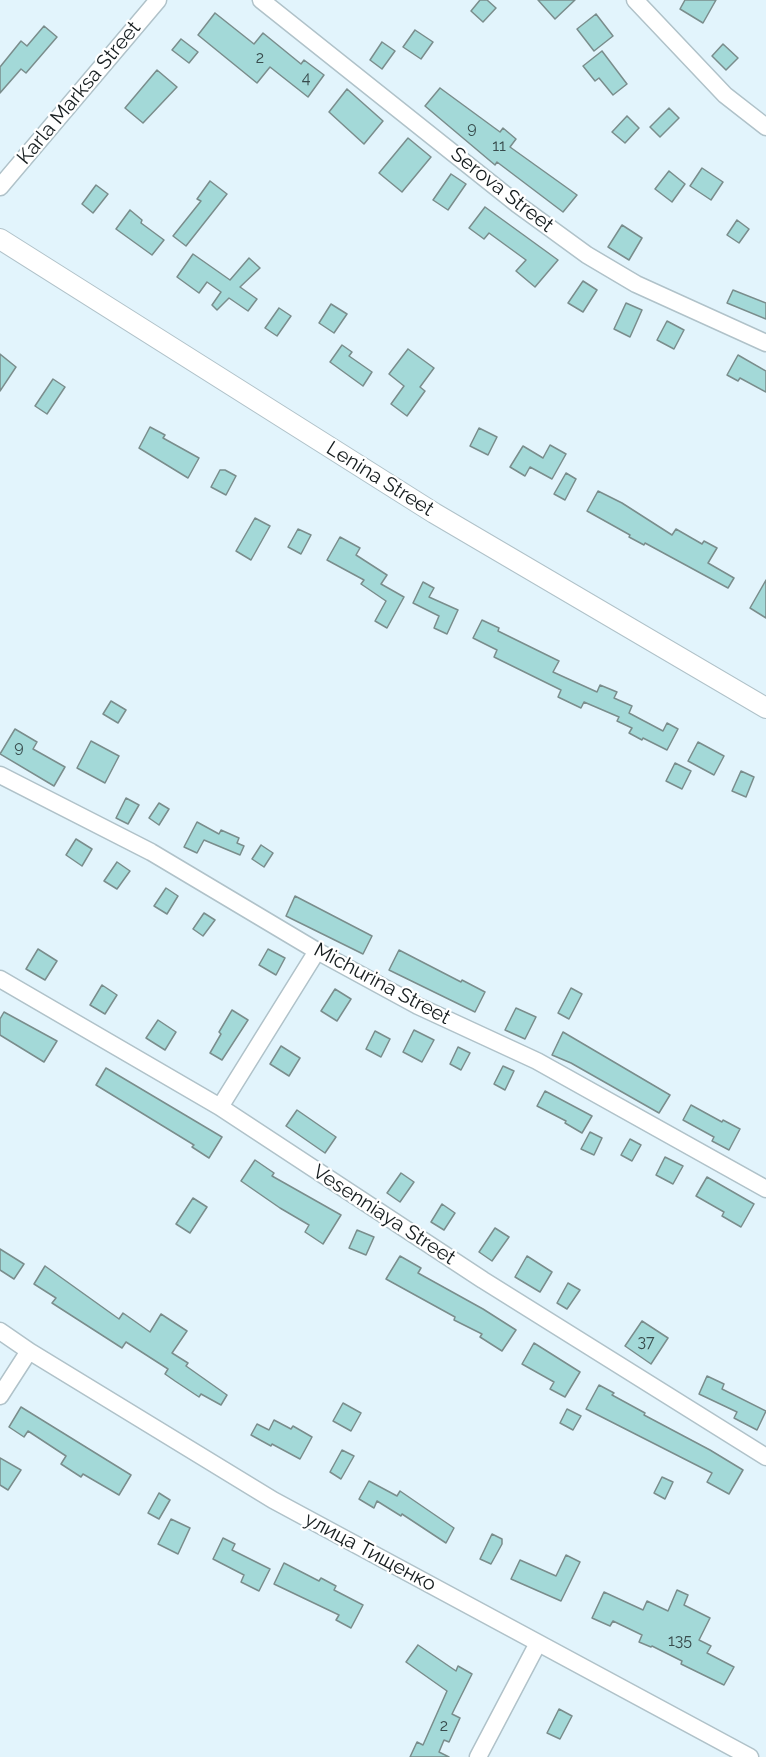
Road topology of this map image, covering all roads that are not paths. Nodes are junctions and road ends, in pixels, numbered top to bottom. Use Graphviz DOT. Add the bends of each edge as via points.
graph roads {
  1 [pos="158,0"];
  2 [pos="261,0"];
  3 [pos="635,0"];
  4 [pos="766,127"];
  5 [pos="0,187"];
  6 [pos="0,239"];
  7 [pos="766,343"];
  8 [pos="766,708"];
  9 [pos="0,775"];
  10 [pos="317,951"];
  11 [pos="0,978"];
  12 [pos="220,1107"];
  13 [pos="766,1189"];
  14 [pos="0,1331"];
  15 [pos="29,1351"];
  16 [pos="0,1396"];
  17 [pos="766,1457"];
  18 [pos="538,1643"];
  19 [pos="478,1757"];
  20 [pos="750,1757"];
  1 -- 5 [label="street, Karla Marksa Street"];
  2 -- 7 [label="street, Serova Street" via="587,255 636,284"];
  3 -- 4 [label="street" via="725,95"];
  6 -- 8 [label="main road, Lenina Street" via="434,513"];
  9 -- 10 [label="street, Michurina Street" via="151,852"];
  10 -- 12 [label="street"];
  10 -- 13 [label="street, Michurina Street" via="418,1006 537,1061"];
  11 -- 12 [label="street, Vesenniaya Street"];
  12 -- 17 [label="street, Vesenniaya Street" via="483,1280"];
  14 -- 15 [label="street, улица Тищенко"];
  15 -- 16 [label="street"];
  15 -- 18 [label="street, улица Тищенко" via="273,1500"];
  18 -- 19 [label="street"];
  18 -- 20 [label="street, улица Тищенко"];
}
